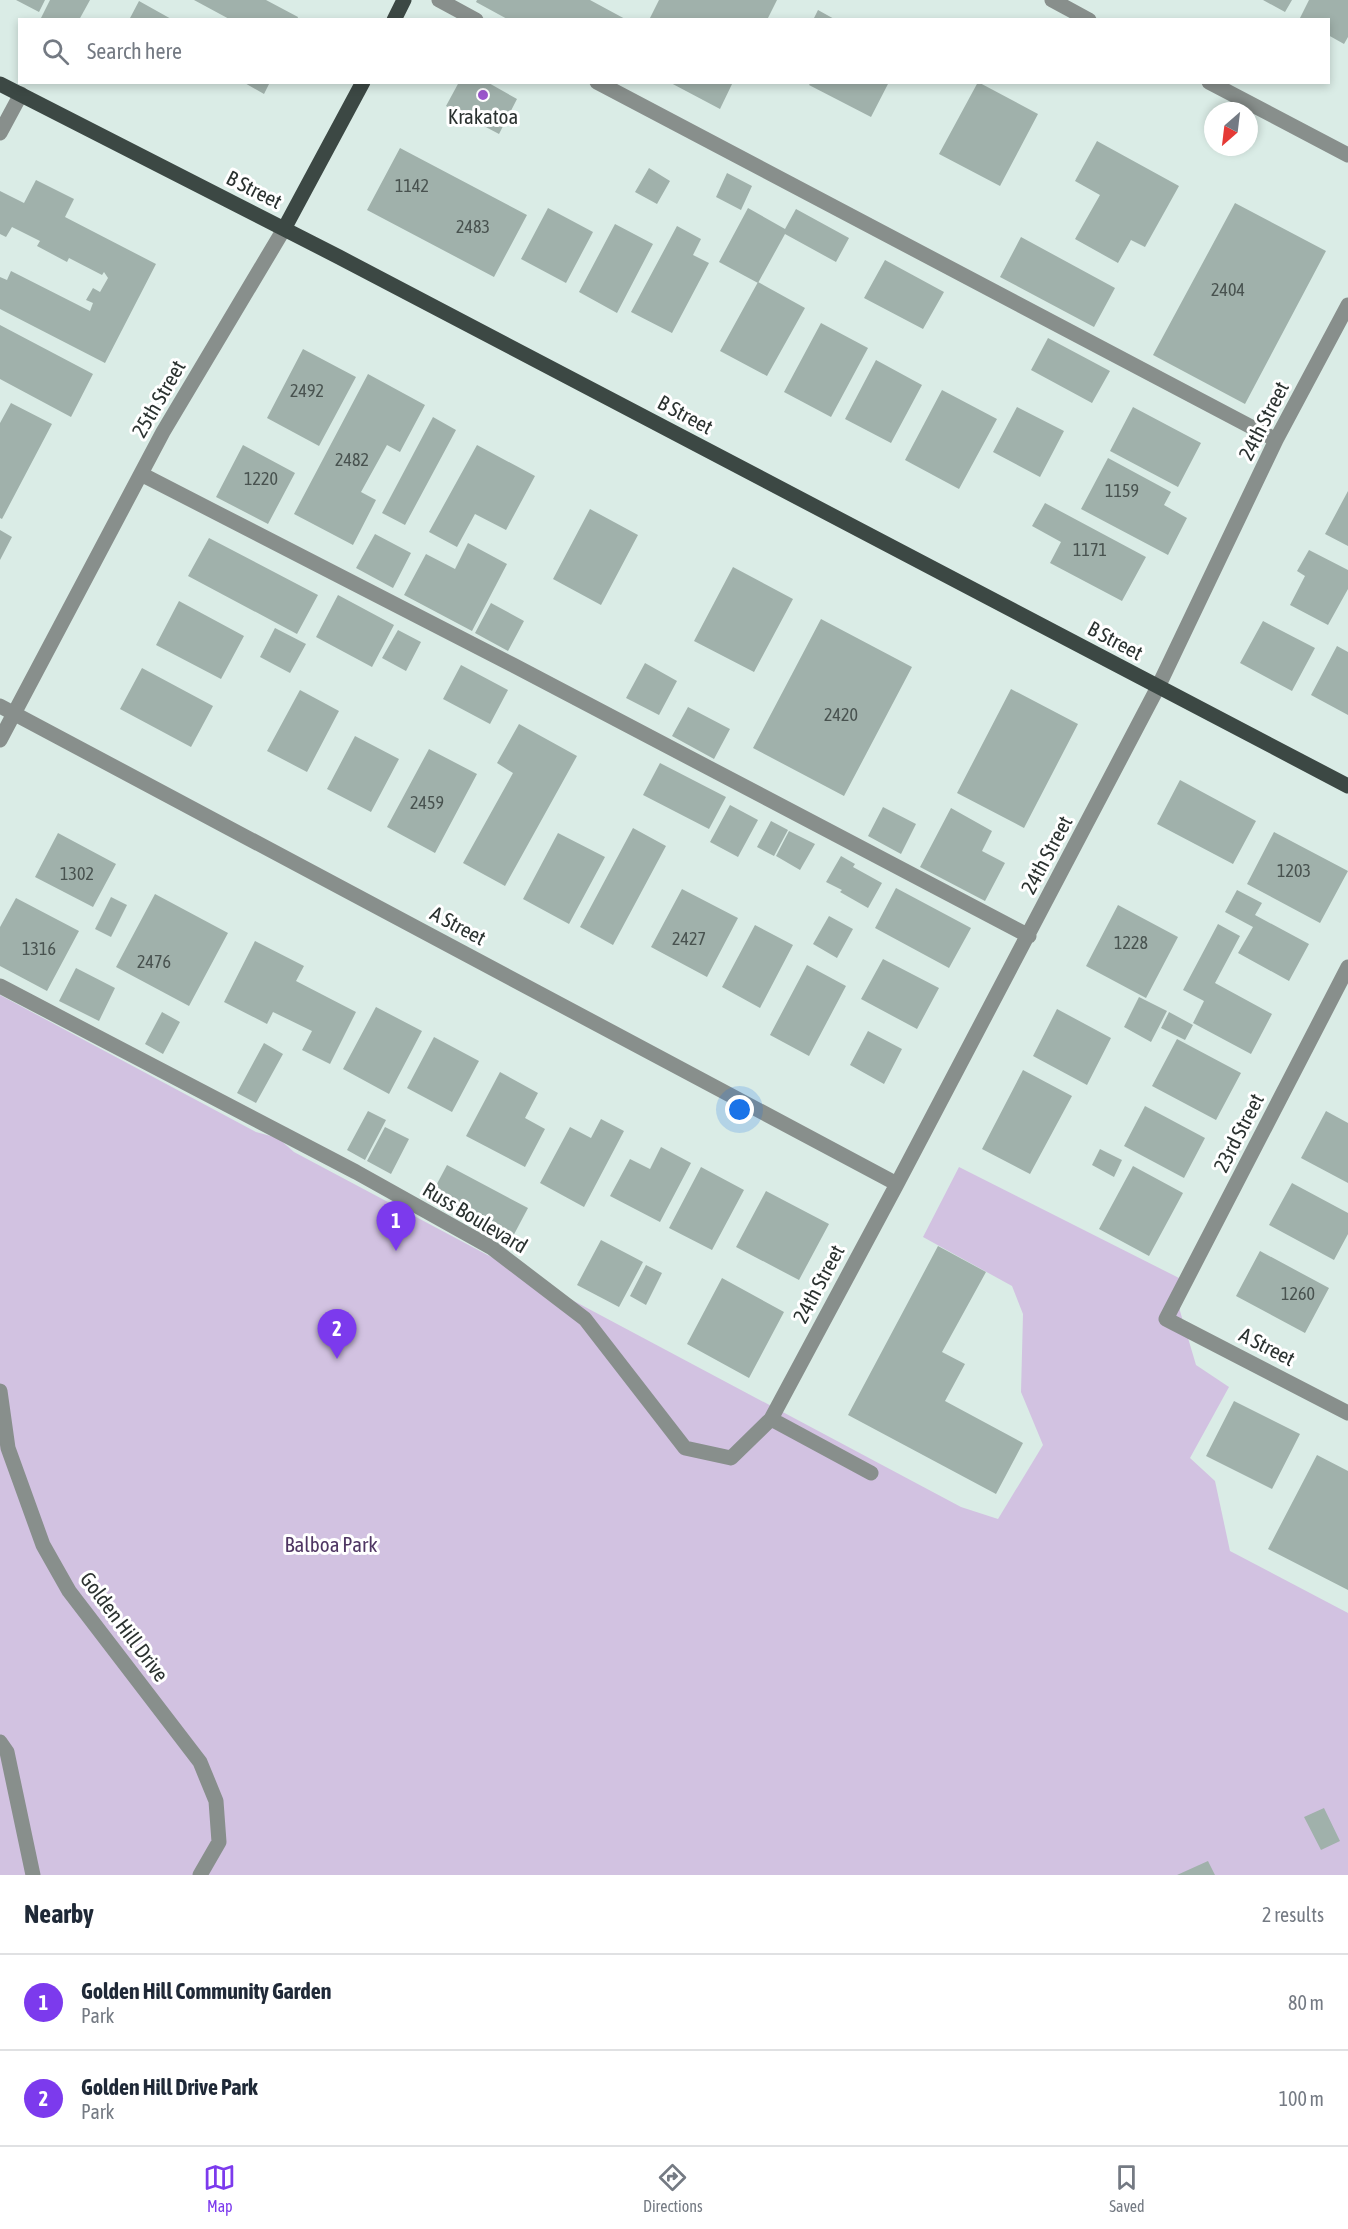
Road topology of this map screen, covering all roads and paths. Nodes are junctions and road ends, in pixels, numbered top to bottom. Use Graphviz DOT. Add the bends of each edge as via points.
graph roads {
  1 [pos="404,0"];
  2 [pos="439,0"];
  3 [pos="1052,0"];
  4 [pos="395,18"];
  5 [pos="472,18"];
  6 [pos="1085,18"];
  7 [pos="0,84"];
  8 [pos="362,84"];
  9 [pos="601,84"];
  10 [pos="1213,84"];
  11 [pos="21,94"];
  12 [pos="0,133"];
  13 [pos="1348,155"];
  14 [pos="284,229"];
  15 [pos="1348,305"];
  16 [pos="1276,440"];
  17 [pos="141,474"];
  18 [pos="1158,687"];
  19 [pos="0,706"];
  20 [pos="14,713"];
  21 [pos="0,740"];
  22 [pos="1348,786"];
  23 [pos="1029,936"];
  24 [pos="1348,967"];
  25 [pos="0,986"];
  26 [pos="897,1184"];
  27 [pos="1166,1319"];
  28 [pos="0,1391"];
  29 [pos="1348,1413"];
  30 [pos="771,1419"];
  31 [pos="872,1473"];
  32 [pos="0,1742"];
  33 [pos="33,1875"];
  34 [pos="200,1875"];
  1 -- 4 [label="main road"];
  2 -- 5 [label="street"];
  3 -- 6 [label="street"];
  7 -- 11 [label="main road, B Street"];
  8 -- 14 [label="main road, 25th Street"];
  9 -- 16 [label="street"];
  10 -- 13 [label="street"];
  11 -- 12 [label="street"];
  11 -- 14 [label="main road, B Street"];
  14 -- 17 [label="street, 25th Street"];
  14 -- 18 [label="main road, B Street"];
  15 -- 16 [label="street, 24th Street"];
  16 -- 18 [label="street, 24th Street"];
  17 -- 20 [label="street, 25th Street"];
  17 -- 23 [label="street"];
  18 -- 22 [label="main road, B Street"];
  18 -- 23 [label="street, 24th Street"];
  19 -- 20 [label="street, A Street"];
  20 -- 21 [label="street, 25th Street"];
  20 -- 26 [label="street, A Street"];
  23 -- 26 [label="street, 24th Street"];
  24 -- 27 [label="street, 23rd Street"];
  25 -- 30 [label="street, Russ Boulevard" via="356,1172 492,1248 585,1318 685,1448 731,1458"];
  26 -- 30 [label="street, 24th Street"];
  27 -- 29 [label="street, A Street"];
  28 -- 34 [label="street, Golden Hill Drive" via="8,1448 43,1545 69,1591 200,1762 216,1801 219,1842"];
  30 -- 31 [label="street"];
  32 -- 33 [label="street" via="7,1752"];
}
